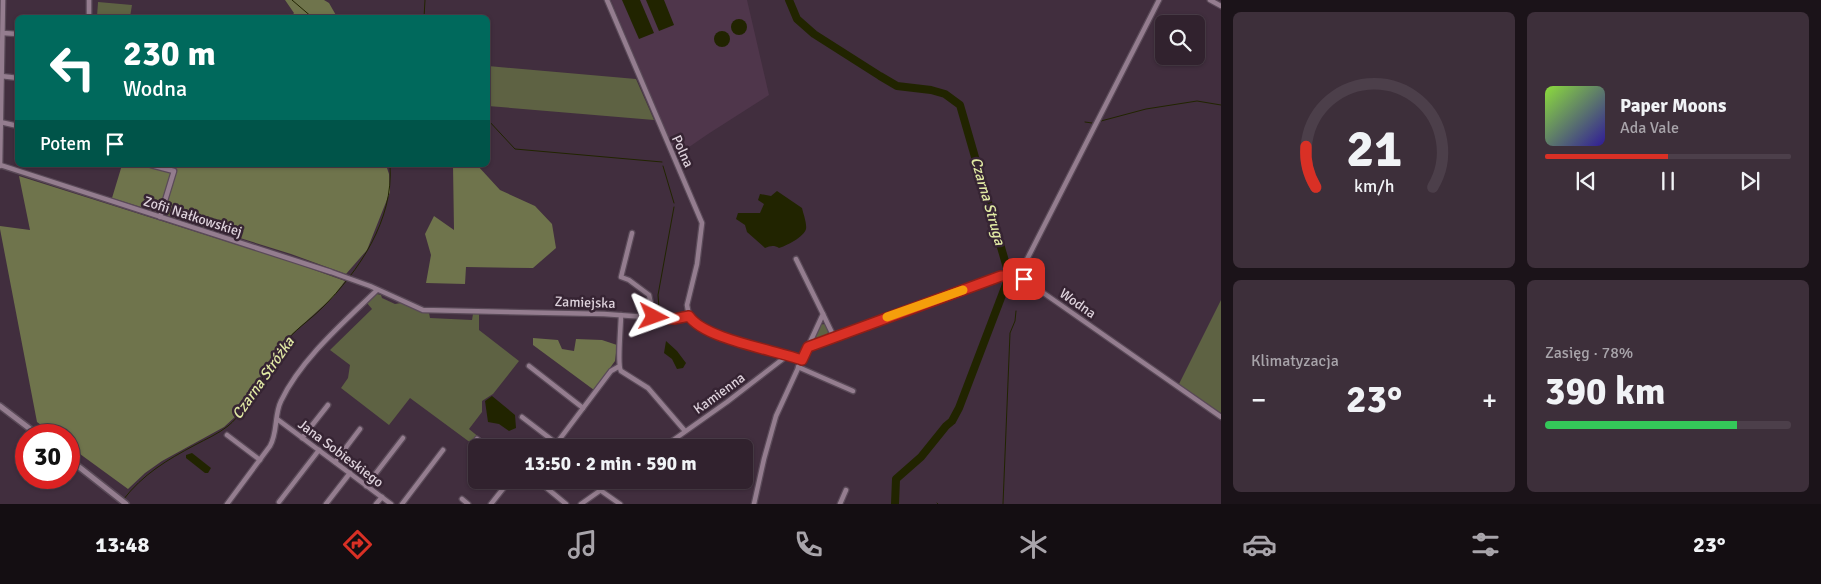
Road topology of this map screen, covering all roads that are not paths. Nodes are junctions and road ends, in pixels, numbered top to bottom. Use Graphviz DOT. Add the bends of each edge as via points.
graph roads {
  1 [pos="3,0"];
  2 [pos="89,0"];
  3 [pos="607,0"];
  4 [pos="1159,0"];
  5 [pos="1210,0"];
  6 [pos="1221,6"];
  7 [pos="89,15"];
  8 [pos="3,34"];
  9 [pos="15,34"];
  10 [pos="1,76"];
  11 [pos="15,78"];
  12 [pos="0,122"];
  13 [pos="15,125"];
  14 [pos="0,166"];
  15 [pos="159,167"];
  16 [pos="160,217"];
  17 [pos="632,232"];
  18 [pos="796,259"];
  19 [pos="1018,277"];
  20 [pos="377,290"];
  21 [pos="823,314"];
  22 [pos="621,315"];
  23 [pos="689,316"];
  24 [pos="654,317"];
  25 [pos="834,337"];
  26 [pos="808,347"];
  27 [pos="788,355"];
  28 [pos="802,360"];
  29 [pos="529,366"];
  30 [pos="798,366"];
  31 [pos="618,367"];
  32 [pos="853,392"];
  33 [pos="328,405"];
  34 [pos="0,406"];
  35 [pos="583,408"];
  36 [pos="522,417"];
  37 [pos="1221,417"];
  38 [pos="277,419"];
  39 [pos="24,424"];
  40 [pos="360,429"];
  41 [pos="685,431"];
  42 [pos="227,435"];
  43 [pos="302,438"];
  44 [pos="403,438"];
  45 [pos="551,439"];
  46 [pos="559,439"];
  47 [pos="674,439"];
  48 [pos="319,450"];
  49 [pos="443,450"];
  50 [pos="260,460"];
  51 [pos="334,462"];
  52 [pos="80,468"];
  53 [pos="350,473"];
  54 [pos="366,486"];
  55 [pos="503,489"];
  56 [pos="548,489"];
  57 [pos="600,490"];
  58 [pos="846,490"];
  59 [pos="382,497"];
  60 [pos="462,499"];
  61 [pos="279,502"];
  62 [pos="126,503"];
  63 [pos="227,504"];
  64 [pos="326,504"];
  65 [pos="376,504"];
  66 [pos="391,504"];
  67 [pos="402,504"];
  68 [pos="468,504"];
  69 [pos="491,504"];
  70 [pos="566,504"];
  71 [pos="580,504"];
  72 [pos="620,504"];
  73 [pos="754,504"];
  74 [pos="840,504"];
  1 -- 8 [label="street"];
  2 -- 7 [label="street"];
  3 -- 23 [label="street, Polna" via="702,223 687,304"];
  4 -- 19 [label="street"];
  5 -- 6 [label="street"];
  8 -- 9 [label="street"];
  8 -- 10 [label="street"];
  10 -- 11 [label="street"];
  10 -- 12 [label="street"];
  12 -- 13 [label="street"];
  12 -- 14 [label="street"];
  14 -- 16 [label="street, Zofii Nałkowskiej"];
  15 -- 16 [label="street" via="174,171"];
  16 -- 20 [label="street, Zofii Nałkowskiej"];
  17 -- 24 [label="street" via="622,277 649,295"];
  18 -- 21 [label="street"];
  19 -- 25 [label="street, Wodna" via="1001,276"];
  19 -- 37 [label="street, Wodna"];
  20 -- 22 [label="street, Zamiejska" via="430,311"];
  20 -- 38 [label="street" via="308,361 282,399"];
  21 -- 25 [label="street"];
  21 -- 26 [label="street"];
  22 -- 24 [label="street, Zamiejska"];
  22 -- 31 [label="street"];
  23 -- 24 [label="street, Zamiejska" via="674,319"];
  23 -- 27 [label="street" via="700,327 720,336"];
  25 -- 26 [label="street, Wodna"];
  26 -- 28 [label="street"];
  27 -- 28 [label="street"];
  27 -- 41 [label="street, Kamienna"];
  28 -- 30 [label="street"];
  29 -- 35 [label="street"];
  30 -- 32 [label="street"];
  30 -- 73 [label="street" via="768,441"];
  31 -- 35 [label="street" via="611,371"];
  31 -- 41 [label="street" via="648,388"];
  33 -- 43 [label="street"];
  34 -- 39 [label="street"];
  35 -- 46 [label="street"];
  36 -- 45 [label="street"];
  38 -- 43 [label="street, Jana Sobieskiego"];
  38 -- 50 [label="street" via="273,442"];
  40 -- 51 [label="street"];
  41 -- 47 [label="street, Kamienna"];
  42 -- 50 [label="street"];
  43 -- 48 [label="street, Jana Sobieskiego"];
  44 -- 54 [label="street"];
  48 -- 51 [label="street, Jana Sobieskiego"];
  48 -- 61 [label="street"];
  49 -- 67 [label="street"];
  50 -- 63 [label="street"];
  51 -- 53 [label="street, Jana Sobieskiego"];
  52 -- 62 [label="street"];
  53 -- 54 [label="street, Jana Sobieskiego"];
  53 -- 64 [label="street"];
  54 -- 59 [label="street, Jana Sobieskiego"];
  55 -- 69 [label="street"];
  56 -- 70 [label="street"];
  57 -- 71 [label="street"];
  57 -- 72 [label="street"];
  58 -- 74 [label="street"];
  59 -- 65 [label="street"];
  59 -- 66 [label="street, Jana Sobieskiego"];
  60 -- 68 [label="street"];
}
